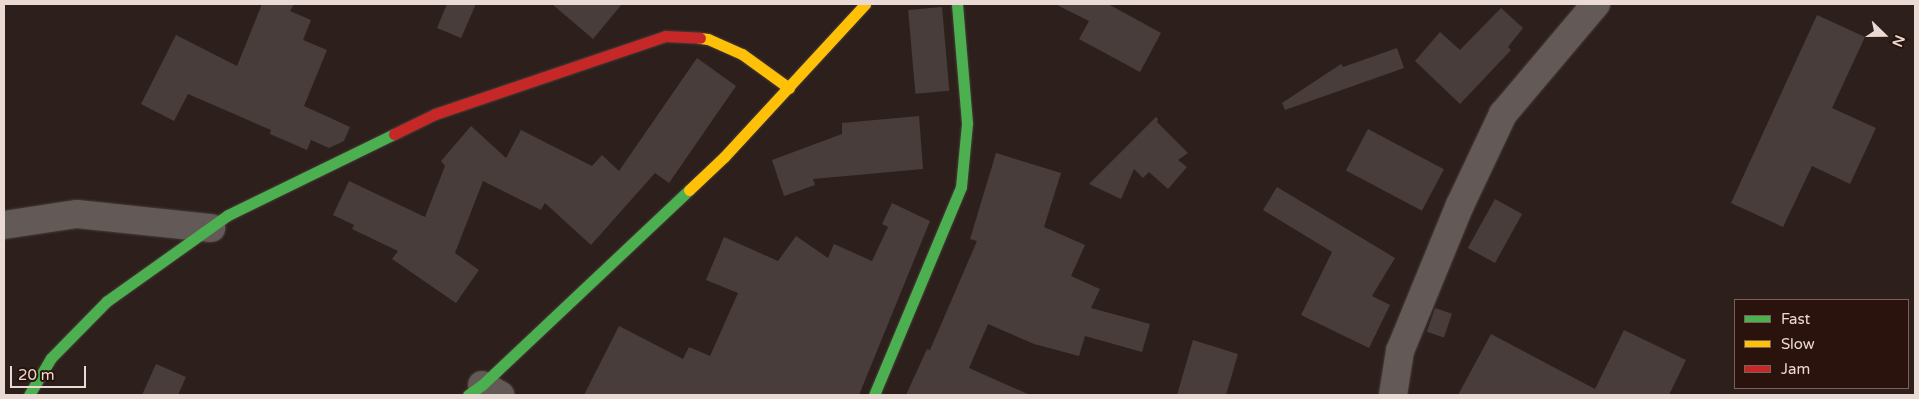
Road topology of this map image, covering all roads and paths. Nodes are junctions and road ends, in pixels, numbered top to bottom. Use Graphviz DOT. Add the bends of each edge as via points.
graph roads {
  1 [pos="865,4"];
  2 [pos="957,4"];
  3 [pos="1596,4"];
  4 [pos="790,88"];
  5 [pos="4,225"];
  6 [pos="211,228"];
  7 [pos="483,392"];
  8 [pos="29,395"];
  9 [pos="874,395"];
  10 [pos="1393,395"];
  1 -- 4 [label="street"];
  2 -- 9 [label="street" via="968,123 961,187"];
  3 -- 10 [label="street" via="1503,114 1460,205 1400,351"];
  4 -- 6 [label="street" via="742,54 708,39 665,36 435,114 228,215"];
  4 -- 7 [label="street" via="724,157"];
  5 -- 6 [label="street" via="77,214"];
  6 -- 8 [label="street" via="107,301 51,358"];
}
